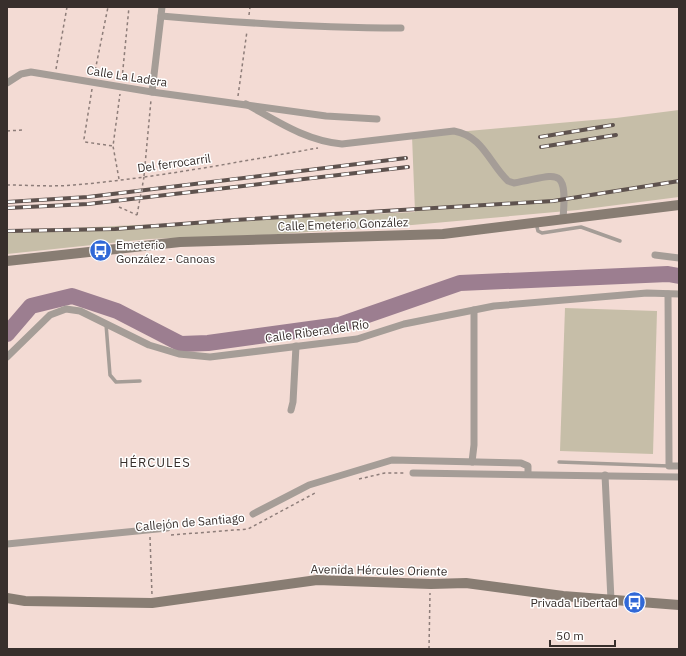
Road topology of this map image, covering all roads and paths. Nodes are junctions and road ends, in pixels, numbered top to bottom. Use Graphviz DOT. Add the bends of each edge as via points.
graph roads {
  1 [pos="67,7"];
  2 [pos="162,7"];
  3 [pos="250,7"];
  4 [pos="161,16"];
  5 [pos="248,24"];
  6 [pos="401,28"];
  7 [pos="54,76"];
  8 [pos="7,83"];
  9 [pos="152,92"];
  10 [pos="237,103"];
  11 [pos="246,104"];
  12 [pos="377,119"];
  13 [pos="22,130"];
  14 [pos="7,131"];
  15 [pos="85,142"];
  16 [pos="113,146"];
  17 [pos="318,148"];
  18 [pos="144,177"];
  19 [pos="7,185"];
  20 [pos="679,205"];
  21 [pos="119,208"];
  22 [pos="563,218"];
  23 [pos="536,222"];
  24 [pos="620,241"];
  25 [pos="655,255"];
  26 [pos="679,258"];
  27 [pos="7,261"];
  28 [pos="668,294"];
  29 [pos="679,294"];
  30 [pos="474,310"];
  31 [pos="106,323"];
  32 [pos="296,346"];
  33 [pos="7,357"];
  34 [pos="140,381"];
  35 [pos="290,410"];
  36 [pos="472,462"];
  37 [pos="559,462"];
  38 [pos="669,466"];
  39 [pos="679,466"];
  40 [pos="413,473"];
  41 [pos="528,474"];
  42 [pos="606,475"];
  43 [pos="679,477"];
  44 [pos="354,480"];
  45 [pos="319,491"];
  46 [pos="253,514"];
  47 [pos="167,528"];
  48 [pos="165,535"];
  49 [pos="150,536"];
  50 [pos="7,544"];
  51 [pos="431,584"];
  52 [pos="7,598"];
  53 [pos="611,600"];
  54 [pos="152,603"];
  55 [pos="679,605"];
  56 [pos="429,649"];
  1 -- 7 [label="path"];
  2 -- 4 [label="street"];
  3 -- 5 [label="path"];
  4 -- 5 [label="street"];
  4 -- 9 [label="street"];
  5 -- 6 [label="street"];
  5 -- 10 [label="path"];
  7 -- 8 [label="street, Calle La Ladera" via="27,72"];
  7 -- 9 [label="street, Calle La Ladera"];
  9 -- 10 [label="street, Calle La Ladera"];
  9 -- 18 [label="path"];
  10 -- 11 [label="street, Calle La Ladera"];
  11 -- 12 [label="street, Calle La Ladera" via="326,116"];
  11 -- 22 [label="street, Calle La Ladera" via="296,132 325,142 342,144 454,131 468,134 477,141 508,181 514,183 550,175 558,178 564,185"];
  13 -- 14 [label="path"];
  15 -- 16 [label="path"];
  17 -- 18 [label="path, Del ferrocarril"];
  18 -- 19 [label="path, Del ferrocarril" via="73,185"];
  18 -- 21 [label="path, bridge" via="137,215"];
  20 -- 22 [label="street, Calle Emeterio González"];
  22 -- 23 [label="street, Calle Emeterio González"];
  23 -- 24 [label="lane" via="538,231 542,233 581,227"];
  23 -- 27 [label="street, Calle Emeterio González" via="443,234 180,242"];
  25 -- 26 [label="street"];
  28 -- 29 [label="street, Calle Ribera del Río"];
  28 -- 30 [label="street, Calle Ribera del Río" via="647,293 494,306"];
  28 -- 38 [label="street"];
  30 -- 32 [label="street, Calle Ribera del Río" via="404,324 357,339"];
  30 -- 36 [label="street"];
  31 -- 32 [label="street, Calle Ribera del Río" via="149,345 179,354 210,357"];
  31 -- 33 [label="street, Calle Ribera del Río" via="80,311 66,309 50,314"];
  31 -- 34 [label="lane" via="110,376 116,382"];
  32 -- 35 [label="street" via="294,397"];
  36 -- 41 [label="street" via="521,463 528,466"];
  36 -- 46 [label="street" via="392,460 309,485"];
  37 -- 38 [label="lane"];
  38 -- 39 [label="street"];
  40 -- 41 [label="street"];
  40 -- 44 [label="path" via="385,474"];
  41 -- 42 [label="street"];
  42 -- 43 [label="street"];
  42 -- 53 [label="street"];
  45 -- 48 [label="path, Callejón de Santiago" via="248,529"];
  47 -- 50 [label="street, Callejón de Santiago"];
  49 -- 54 [label="path"];
  51 -- 53 [label="street, Avenida Hércules Oriente" via="466,583"];
  51 -- 54 [label="street, Avenida Hércules Oriente" via="317,580"];
  51 -- 56 [label="path"];
  52 -- 54 [label="street, Avenida Hércules Oriente"];
  53 -- 55 [label="street, Avenida Hércules Oriente"];
}
